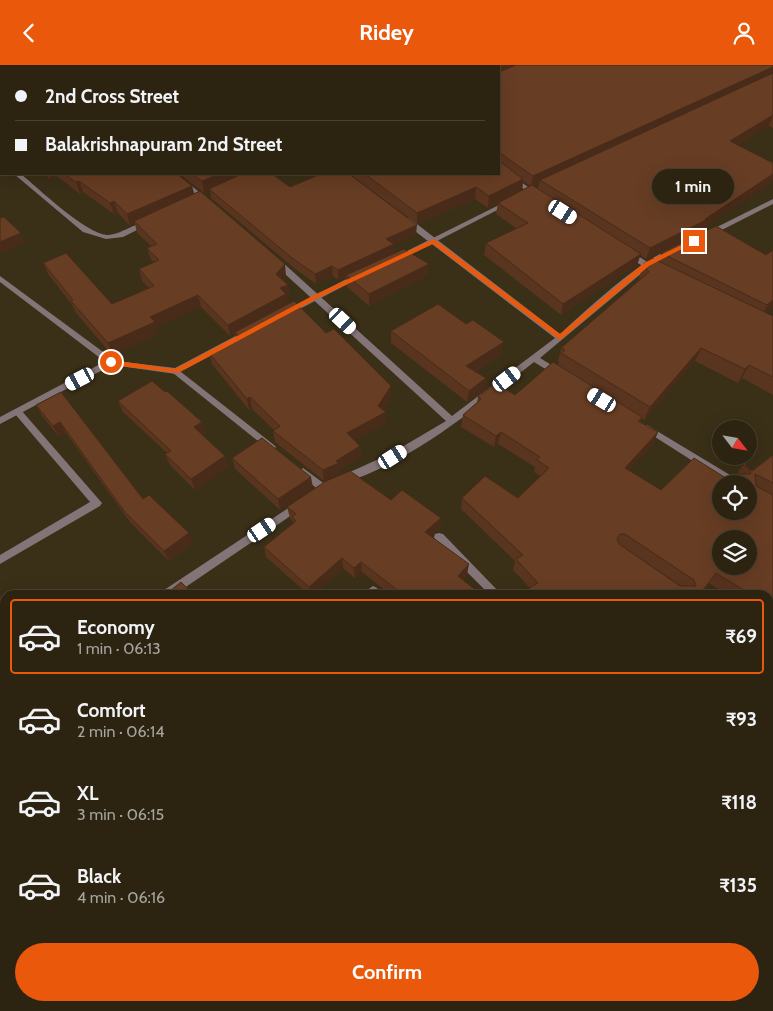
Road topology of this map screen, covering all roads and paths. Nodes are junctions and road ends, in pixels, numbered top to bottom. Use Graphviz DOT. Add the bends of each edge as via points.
graph roads {
  1 [pos="500,169"];
  2 [pos="18,175"];
  3 [pos="174,175"];
  4 [pos="539,187"];
  5 [pos="530,191"];
  6 [pos="212,193"];
  7 [pos="203,197"];
  8 [pos="194,201"];
  9 [pos="773,201"];
  10 [pos="546,202"];
  11 [pos="217,209"];
  12 [pos="396,213"];
  13 [pos="153,220"];
  14 [pos="706,235"];
  15 [pos="434,241"];
  16 [pos="680,248"];
  17 [pos="621,249"];
  18 [pos="274,259"];
  19 [pos="392,261"];
  20 [pos="646,265"];
  21 [pos="366,273"];
  22 [pos="663,273"];
  23 [pos="0,278"];
  24 [pos="316,296"];
  25 [pos="281,315"];
  26 [pos="254,329"];
  27 [pos="560,338"];
  28 [pos="534,358"];
  29 [pos="111,362"];
  30 [pos="176,371"];
  31 [pos="568,379"];
  32 [pos="18,412"];
  33 [pos="0,421"];
  34 [pos="452,421"];
  35 [pos="636,421"];
  36 [pos="280,454"];
  37 [pos="294,465"];
  38 [pos="723,475"];
  39 [pos="316,493"];
  40 [pos="439,537"];
  41 [pos="0,560"];
  42 [pos="172,590"];
  43 [pos="491,590"];
  1 -- 5 [label="street"];
  2 -- 13 [label="street" via="86,230 106,237 120,235"];
  3 -- 7 [label="street"];
  4 -- 5 [label="street"];
  5 -- 10 [label="street"];
  5 -- 15 [label="street"];
  6 -- 7 [label="street"];
  7 -- 8 [label="street"];
  7 -- 11 [label="street"];
  9 -- 14 [label="street"];
  12 -- 15 [label="street"];
  15 -- 19 [label="street"];
  15 -- 27 [label="street"];
  16 -- 20 [label="street"];
  17 -- 20 [label="street"];
  18 -- 24 [label="street"];
  20 -- 22 [label="street"];
  20 -- 27 [label="street"];
  21 -- 24 [label="street"];
  23 -- 29 [label="street"];
  24 -- 25 [label="street"];
  24 -- 34 [label="street"];
  26 -- 30 [label="street"];
  27 -- 28 [label="street"];
  28 -- 31 [label="street"];
  28 -- 34 [label="street"];
  29 -- 30 [label="street"];
  29 -- 32 [label="street"];
  30 -- 36 [label="street"];
  32 -- 33 [label="street"];
  32 -- 41 [label="street" via="97,503"];
  34 -- 39 [label="street" via="393,457"];
  35 -- 38 [label="street"];
  37 -- 39 [label="street"];
  39 -- 42 [label="street"];
  40 -- 43 [label="street"];
}
